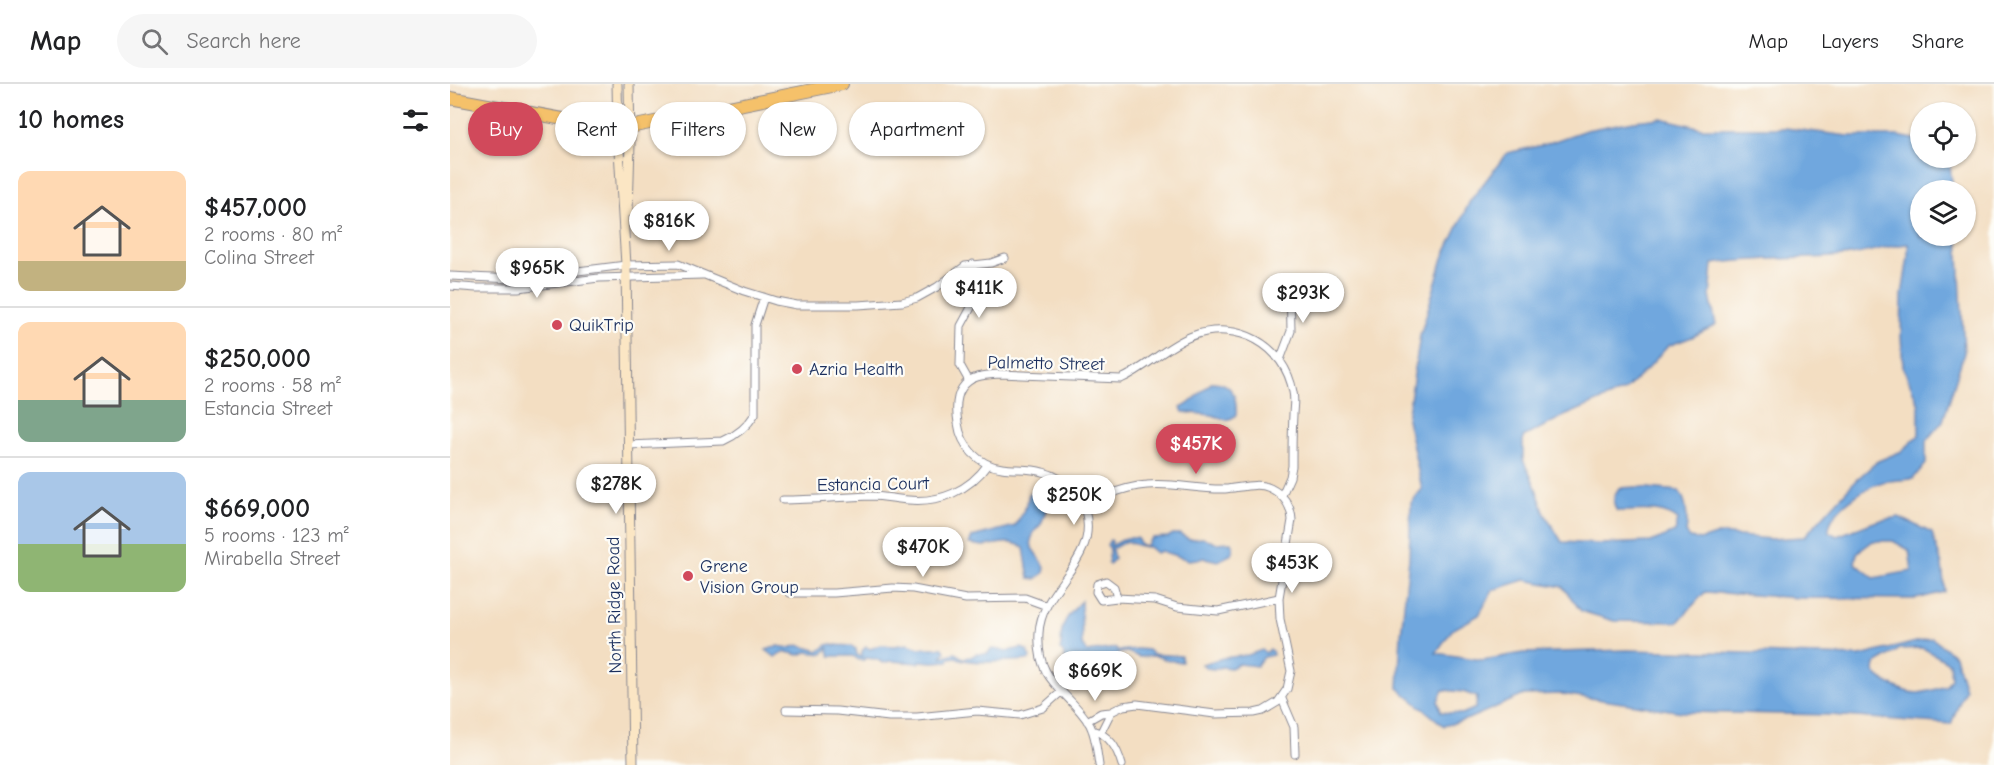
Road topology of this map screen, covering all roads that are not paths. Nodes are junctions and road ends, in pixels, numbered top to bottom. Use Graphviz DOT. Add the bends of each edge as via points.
graph roads {
  1 [pos="617,84"];
  2 [pos="630,84"];
  3 [pos="842,84"];
  4 [pos="450,98"];
  5 [pos="620,102"];
  6 [pos="627,102"];
  7 [pos="555,118"];
  8 [pos="638,124"];
  9 [pos="624,156"];
  10 [pos="1005,258"];
  11 [pos="973,264"];
  12 [pos="626,266"];
  13 [pos="705,275"];
  14 [pos="450,276"];
  15 [pos="626,278"];
  16 [pos="1290,282"];
  17 [pos="450,286"];
  18 [pos="764,297"];
  19 [pos="1280,360"];
  20 [pos="969,381"];
  21 [pos="628,445"];
  22 [pos="988,464"];
  23 [pos="1107,495"];
  24 [pos="1282,495"];
  25 [pos="1079,496"];
  26 [pos="783,500"];
  27 [pos="1085,510"];
  28 [pos="790,593"];
  29 [pos="1117,598"];
  30 [pos="1279,598"];
  31 [pos="1047,606"];
  32 [pos="1061,692"];
  33 [pos="1282,699"];
  34 [pos="786,710"];
  35 [pos="1111,712"];
  36 [pos="1087,721"];
  37 [pos="1092,729"];
  38 [pos="1101,732"];
  39 [pos="1295,754"];
  40 [pos="633,765"];
  41 [pos="1099,765"];
  42 [pos="1122,765"];
  1 -- 5 [label="main road, North Ridge Road"];
  2 -- 6 [label="main road, North Ridge Road"];
  3 -- 8 [label="highway"];
  4 -- 7 [label="highway"];
  9 -- 12 [label="main road, North Ridge Road"];
  10 -- 11 [label="street"];
  11 -- 18 [label="street" via="925,294 902,302 797,305"];
  11 -- 20 [label="street" via="974,302 961,326 960,365"];
  12 -- 13 [label="street" via="678,264"];
  12 -- 14 [label="street" via="513,279"];
  12 -- 15 [label="main road, North Ridge Road"];
  13 -- 15 [label="street"];
  13 -- 18 [label="street"];
  15 -- 17 [label="street" via="518,288"];
  15 -- 21 [label="main road, North Ridge Road"];
  16 -- 19 [label="street" via="1291,330"];
  18 -- 21 [label="street" via="756,325 755,414 748,425 723,441"];
  19 -- 20 [label="street, Palmetto Street" via="1254,338 1234,331 1212,331 1189,337 1121,379 999,374"];
  19 -- 24 [label="street" via="1294,395 1292,466"];
  20 -- 22 [label="street" via="959,393 958,428 969,450"];
  21 -- 40 [label="main road, North Ridge Road"];
  22 -- 25 [label="street" via="1041,471 1058,477"];
  22 -- 26 [label="street, Estancia Court" via="965,488 935,499 876,496"];
  23 -- 24 [label="street" via="1150,484 1216,489 1260,486"];
  23 -- 25 [label="street" via="1101,491"];
  23 -- 27 [label="street"];
  24 -- 30 [label="street" via="1292,520"];
  25 -- 27 [label="street"];
  27 -- 31 [label="street" via="1082,554"];
  28 -- 31 [label="street" via="913,589 966,599 1025,598"];
  29 -- 30 [label="street" via="1218,611"];
  30 -- 33 [label="street" via="1291,671"];
  31 -- 32 [label="street" via="1040,622 1039,649 1043,668"];
  32 -- 34 [label="street" via="1043,708 1020,715 977,711 889,717"];
  32 -- 36 [label="street"];
  33 -- 35 [label="street" via="1254,713 1197,713 1137,704"];
  33 -- 39 [label="street" via="1294,727"];
  35 -- 36 [label="street"];
  35 -- 38 [label="street"];
  36 -- 37 [label="street"];
  37 -- 38 [label="street"];
  37 -- 41 [label="street"];
  38 -- 42 [label="street" via="1110,739"];
}
